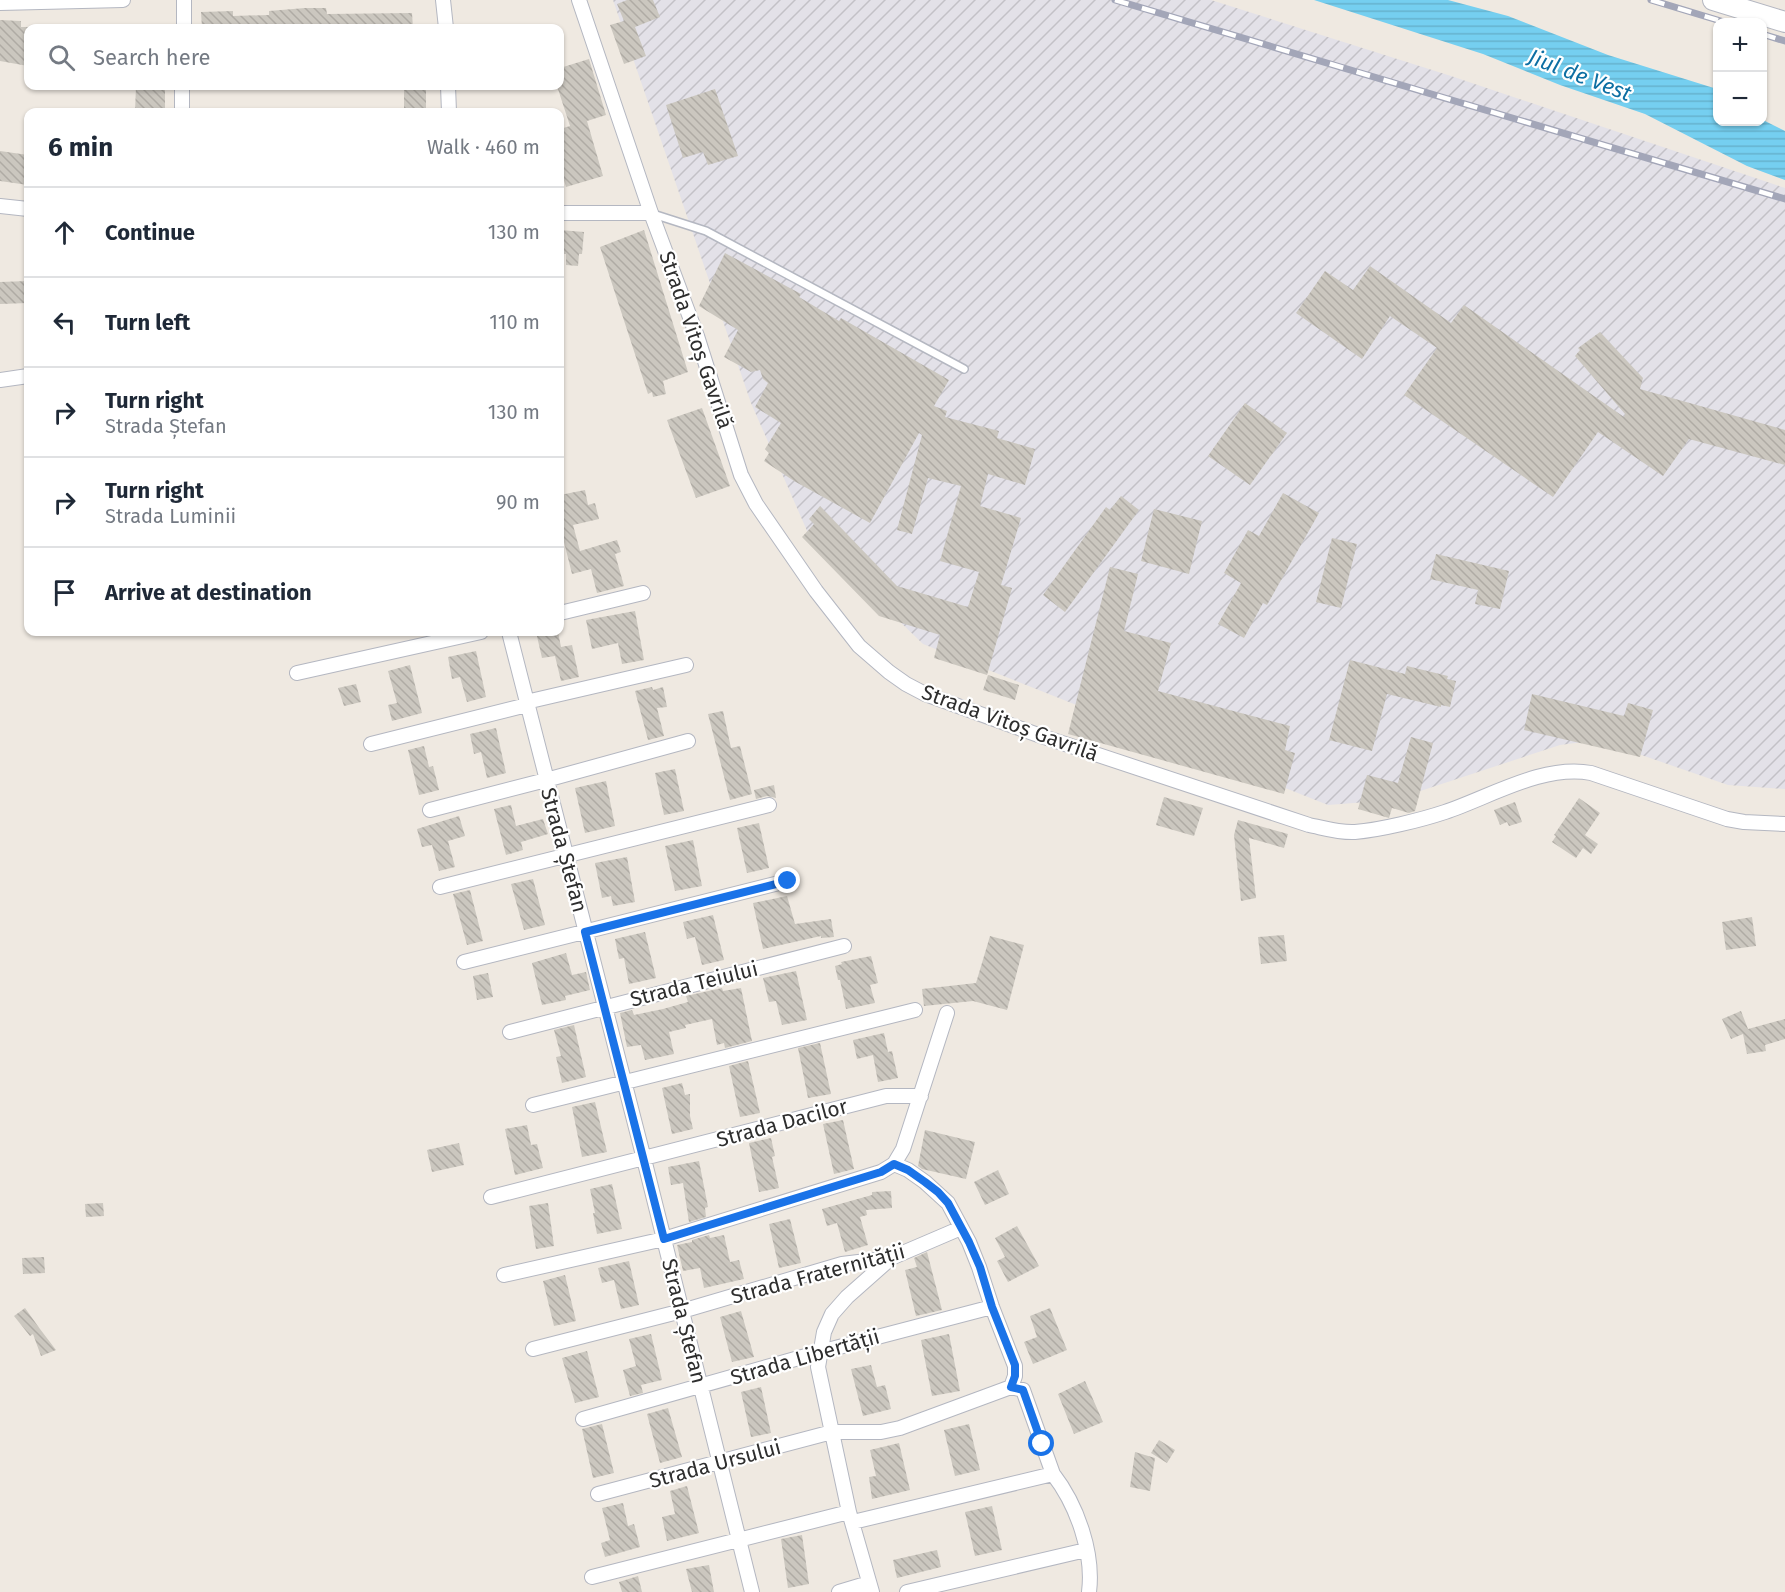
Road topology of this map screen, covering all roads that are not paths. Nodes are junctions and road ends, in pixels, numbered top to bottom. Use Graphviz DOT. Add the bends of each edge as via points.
graph roads {
  1 [pos="123,0"];
  2 [pos="184,0"];
  3 [pos="443,0"];
  4 [pos="579,0"];
  5 [pos="1713,0"];
  6 [pos="0,3"];
  7 [pos="1749,5"];
  8 [pos="1785,22"];
  9 [pos="184,24"];
  10 [pos="446,24"];
  11 [pos="182,90"];
  12 [pos="448,90"];
  13 [pos="182,108"];
  14 [pos="449,108"];
  15 [pos="0,206"];
  16 [pos="24,209"];
  17 [pos="564,213"];
  18 [pos="651,213"];
  19 [pos="964,369"];
  20 [pos="24,377"];
  21 [pos="0,380"];
  22 [pos="643,593"];
  23 [pos="564,612"];
  24 [pos="463,636"];
  25 [pos="510,636"];
  26 [pos="686,665"];
  27 [pos="297,673"];
  28 [pos="526,704"];
  29 [pos="688,741"];
  30 [pos="371,744"];
  31 [pos="546,780"];
  32 [pos="769,805"];
  33 [pos="430,810"];
  34 [pos="1785,824"];
  35 [pos="565,856"];
  36 [pos="788,881"];
  37 [pos="440,886"];
  38 [pos="585,932"];
  39 [pos="844,946"];
  40 [pos="464,962"];
  41 [pos="605,1007"];
  42 [pos="915,1010"];
  43 [pos="947,1012"];
  44 [pos="510,1032"];
  45 [pos="624,1083"];
  46 [pos="921,1096"];
  47 [pos="533,1105"];
  48 [pos="644,1159"];
  49 [pos="894,1164"];
  50 [pos="491,1197"];
  51 [pos="961,1228"];
  52 [pos="664,1239"];
  53 [pos="891,1258"];
  54 [pos="504,1275"];
  55 [pos="992,1307"];
  56 [pos="682,1311"];
  57 [pos="533,1349"];
  58 [pos="819,1352"];
  59 [pos="701,1387"];
  60 [pos="1011,1387"];
  61 [pos="583,1419"];
  62 [pos="832,1432"];
  63 [pos="719,1463"];
  64 [pos="1053,1474"];
  65 [pos="598,1494"];
  66 [pos="851,1517"];
  67 [pos="738,1540"];
  68 [pos="1086,1550"];
  69 [pos="592,1577"];
  70 [pos="871,1587"];
  71 [pos="752,1592"];
  72 [pos="839,1592"];
  73 [pos="907,1592"];
  74 [pos="1089,1592"];
  1 -- 6 [label="street"];
  2 -- 9 [label="street"];
  3 -- 10 [label="street"];
  4 -- 18 [label="street, Strada Vitoș Gavrilă"];
  5 -- 7 [label="main road"];
  7 -- 8 [label="main road"];
  11 -- 13 [label="street"];
  12 -- 14 [label="street"];
  15 -- 16 [label="street"];
  17 -- 18 [label="street"];
  18 -- 19 [label="lane" via="706,231"];
  18 -- 34 [label="street, Strada Vitoș Gavrilă" via="697,336 741,475 756,504 836,619 859,646 906,684 1041,736 1335,831 1353,832 1444,812 1564,771 1590,773 1727,819"];
  20 -- 21 [label="street"];
  22 -- 23 [label="street"];
  24 -- 27 [label="street"];
  25 -- 28 [label="street, Strada Ștefan"];
  26 -- 28 [label="street"];
  28 -- 30 [label="street"];
  28 -- 31 [label="street, Strada Ștefan"];
  29 -- 31 [label="street"];
  31 -- 33 [label="street"];
  31 -- 35 [label="street, Strada Ștefan"];
  32 -- 35 [label="street"];
  35 -- 37 [label="street"];
  35 -- 38 [label="street, Strada Ștefan"];
  36 -- 38 [label="street"];
  38 -- 40 [label="street"];
  38 -- 41 [label="street, Strada Ștefan"];
  39 -- 41 [label="street, Strada Teiului"];
  41 -- 44 [label="street, Strada Teiului"];
  41 -- 45 [label="street, Strada Ștefan"];
  42 -- 45 [label="street"];
  43 -- 46 [label="street"];
  45 -- 47 [label="street"];
  45 -- 48 [label="street, Strada Ștefan"];
  46 -- 48 [label="street, Strada Dacilor" via="886,1096"];
  46 -- 49 [label="street"];
  48 -- 50 [label="street, Strada Dacilor"];
  48 -- 52 [label="street, Strada Ștefan"];
  49 -- 51 [label="street" via="938,1192"];
  49 -- 52 [label="street" via="881,1172"];
  51 -- 53 [label="street, Strada Fraternității"];
  51 -- 55 [label="street" via="980,1267"];
  52 -- 54 [label="street"];
  52 -- 56 [label="street, Strada Ștefan"];
  53 -- 56 [label="street, Strada Fraternității" via="842,1264"];
  53 -- 58 [label="street" via="832,1314"];
  55 -- 58 [label="street, Strada Libertății"];
  55 -- 60 [label="street" via="1015,1365"];
  56 -- 57 [label="street, Strada Fraternității"];
  56 -- 59 [label="street, Strada Ștefan"];
  58 -- 59 [label="street, Strada Libertății"];
  58 -- 62 [label="street" via="818,1367"];
  59 -- 61 [label="street, Strada Libertății"];
  59 -- 63 [label="street, Strada Ștefan"];
  60 -- 62 [label="street, Strada Ursului" via="900,1428"];
  60 -- 64 [label="street" via="1023,1390"];
  62 -- 63 [label="street, Strada Ursului"];
  62 -- 66 [label="street"];
  63 -- 65 [label="street, Strada Ursului"];
  63 -- 67 [label="street, Strada Ștefan"];
  64 -- 66 [label="street"];
  64 -- 68 [label="street" via="1077,1519"];
  66 -- 67 [label="street"];
  66 -- 70 [label="street"];
  67 -- 69 [label="street"];
  67 -- 71 [label="street, Strada Ștefan"];
  68 -- 73 [label="street"];
  68 -- 74 [label="street"];
  70 -- 72 [label="street"];
}
